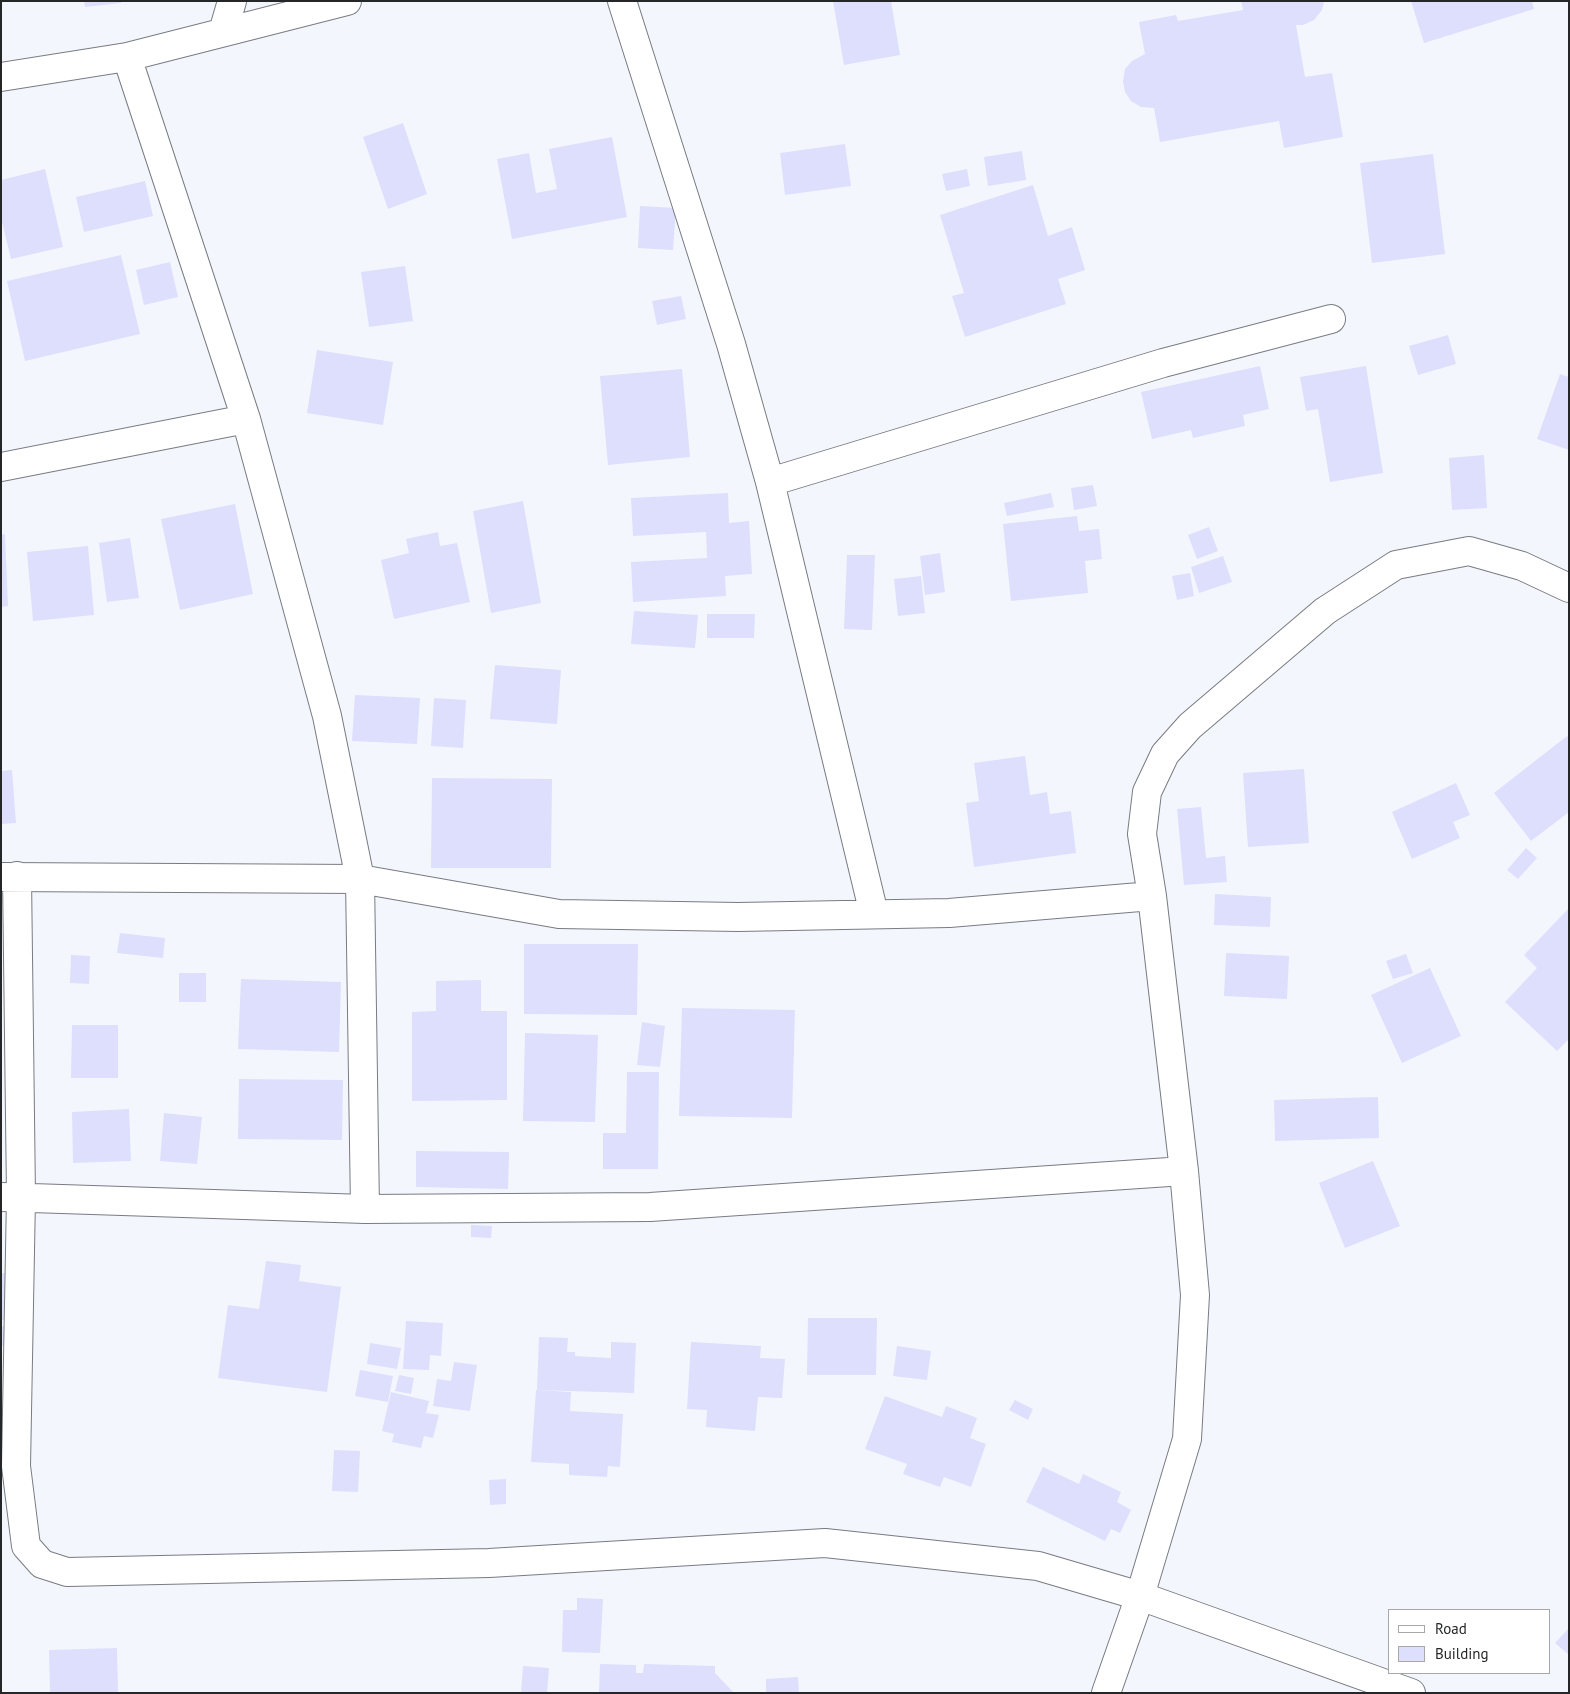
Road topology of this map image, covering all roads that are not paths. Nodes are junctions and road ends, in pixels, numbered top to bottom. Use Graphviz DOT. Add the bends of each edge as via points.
graph roads {
  1 [pos="232,1"];
  2 [pos="347,1"];
  3 [pos="622,1"];
  4 [pos="223,32"];
  5 [pos="127,57"];
  6 [pos="1,78"];
  7 [pos="1331,319"];
  8 [pos="246,419"];
  9 [pos="1,467"];
  10 [pos="770,482"];
  11 [pos="1569,588"];
  12 [pos="9,876"];
  13 [pos="360,880"];
  14 [pos="1152,896"];
  15 [pos="874,914"];
  16 [pos="1184,1171"];
  17 [pos="11,1197"];
  18 [pos="365,1209"];
  19 [pos="1140,1596"];
  20 [pos="1106,1693"];
  21 [pos="1411,1693"];
  1 -- 4 [label="street"];
  2 -- 4 [label="street"];
  3 -- 10 [label="street" via="731,344"];
  4 -- 5 [label="street"];
  5 -- 6 [label="street"];
  5 -- 8 [label="street"];
  7 -- 10 [label="street" via="1162,363"];
  8 -- 9 [label="street"];
  8 -- 13 [label="street" via="326,716"];
  10 -- 15 [label="street"];
  11 -- 14 [label="street" via="1522,566 1468,552 1396,565 1325,611 1190,726 1165,754 1147,792 1142,834"];
  12 -- 13 [label="street"];
  12 -- 17 [label="street"];
  13 -- 15 [label="street" via="559,914 738,917"];
  13 -- 18 [label="street"];
  14 -- 15 [label="street" via="949,913"];
  14 -- 16 [label="street"];
  16 -- 18 [label="street" via="650,1207"];
  16 -- 19 [label="street" via="1195,1295 1187,1439"];
  17 -- 18 [label="street"];
  17 -- 19 [label="street" via="16,1466 26,1546 42,1564 67,1572 489,1563 825,1543 1038,1566"];
  19 -- 20 [label="street"];
  19 -- 21 [label="street"];
}
